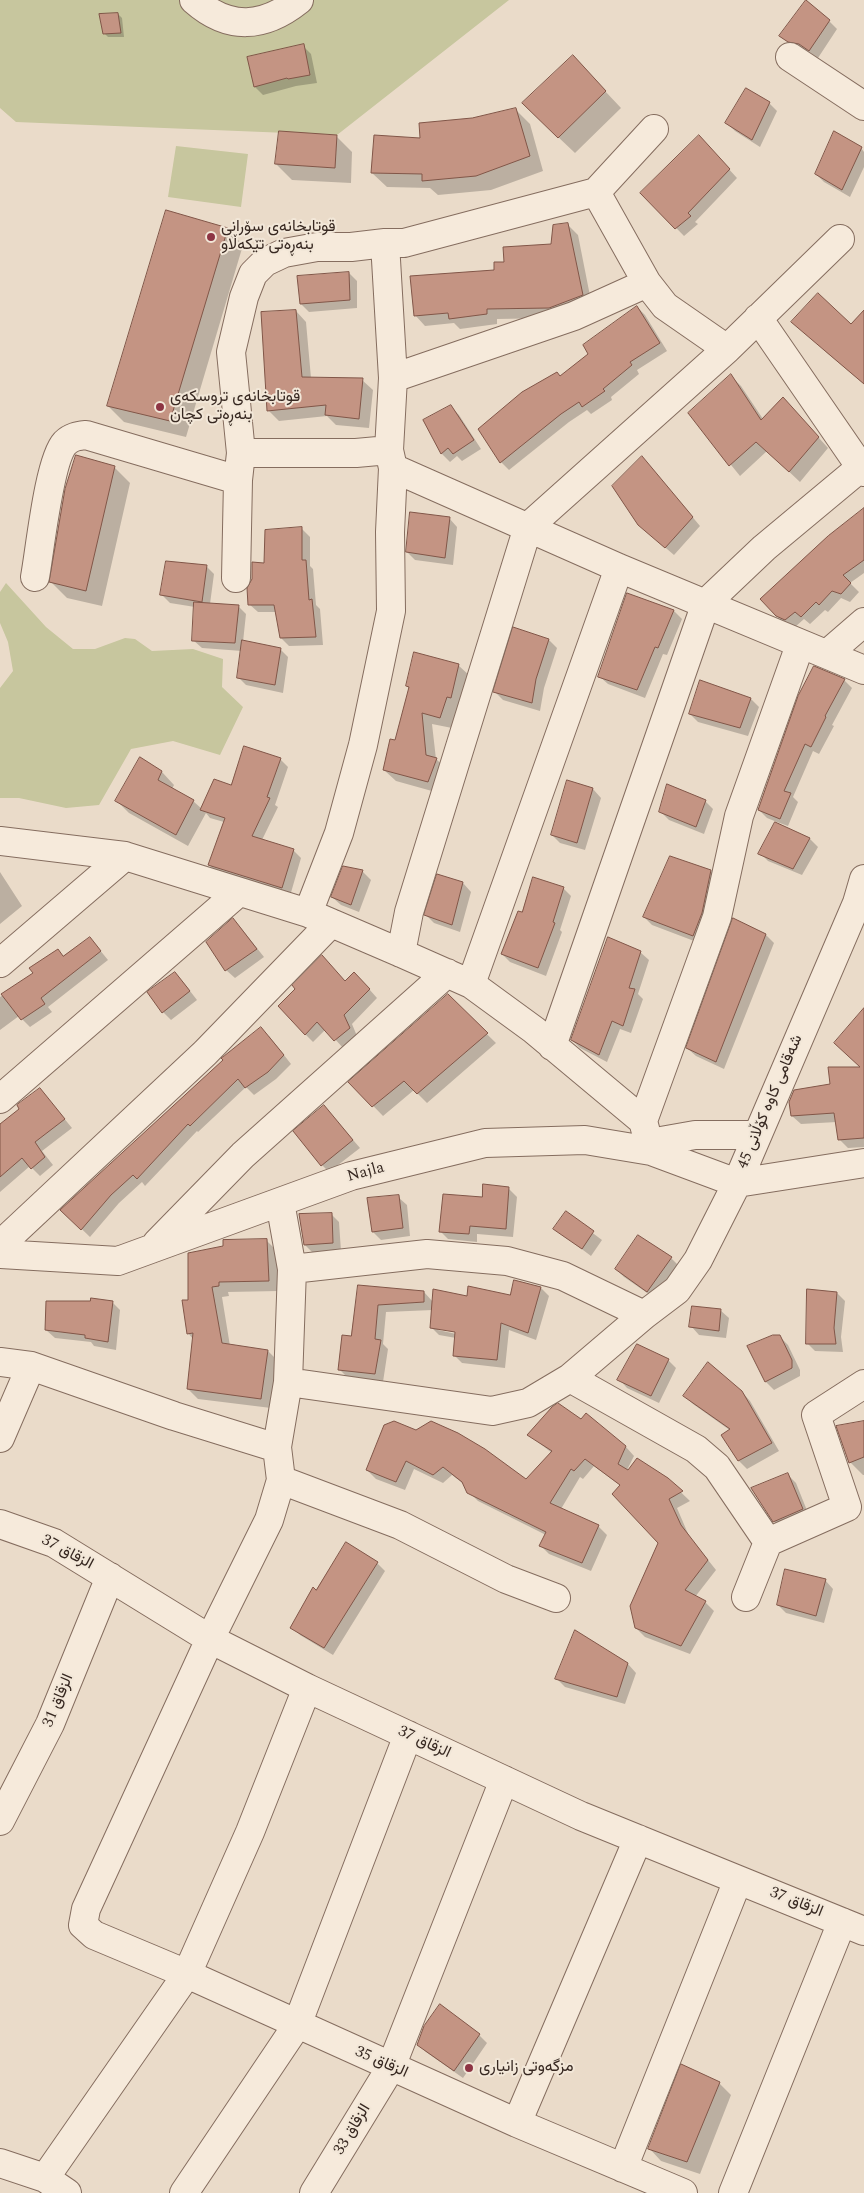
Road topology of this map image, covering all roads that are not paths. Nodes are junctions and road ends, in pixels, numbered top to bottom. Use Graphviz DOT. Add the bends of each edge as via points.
graph roads {
  1 [pos="194,0"];
  2 [pos="299,0"];
  3 [pos="790,57"];
  4 [pos="864,106"];
  5 [pos="654,129"];
  6 [pos="596,192"];
  7 [pos="840,239"];
  8 [pos="386,243"];
  9 [pos="647,283"];
  10 [pos="758,318"];
  11 [pos="727,349"];
  12 [pos="393,378"];
  13 [pos="241,453"];
  14 [pos="391,459"];
  15 [pos="862,470"];
  16 [pos="238,480"];
  17 [pos="528,527"];
  18 [pos="619,568"];
  19 [pos="35,577"];
  20 [pos="236,578"];
  21 [pos="706,603"];
  22 [pos="864,622"];
  23 [pos="800,645"];
  24 [pos="827,654"];
  25 [pos="864,670"];
  26 [pos="1,841"];
  27 [pos="125,856"];
  28 [pos="239,892"];
  29 [pos="862,897"];
  30 [pos="320,918"];
  31 [pos="401,953"];
  32 [pos="0,963"];
  33 [pos="459,979"];
  34 [pos="552,1046"];
  35 [pos="0,1099"];
  36 [pos="643,1121"];
  37 [pos="756,1135"];
  38 [pos="651,1151"];
  39 [pos="864,1163"];
  40 [pos="737,1184"];
  41 [pos="280,1202"];
  42 [pos="0,1245"];
  43 [pos="151,1249"];
  44 [pos="0,1254"];
  45 [pos="292,1269"];
  46 [pos="644,1315"];
  47 [pos="0,1362"];
  48 [pos="31,1366"];
  49 [pos="570,1378"];
  50 [pos="288,1382"];
  51 [pos="864,1384"];
  52 [pos="0,1438"];
  53 [pos="277,1448"];
  54 [pos="281,1480"];
  55 [pos="0,1524"];
  56 [pos="768,1542"];
  57 [pos="110,1577"];
  58 [pos="746,1597"];
  59 [pos="556,1598"];
  60 [pos="210,1639"];
  61 [pos="307,1688"];
  62 [pos="408,1735"];
  63 [pos="504,1780"];
  64 [pos="0,1821"];
  65 [pos="638,1840"];
  66 [pos="738,1880"];
  67 [pos="853,1926"];
  68 [pos="186,1974"];
  69 [pos="297,2026"];
  70 [pos="391,2067"];
  71 [pos="517,2122"];
  72 [pos="0,2163"];
  73 [pos="623,2168"];
  74 [pos="45,2178"];
  75 [pos="67,2193"];
  76 [pos="184,2193"];
  77 [pos="314,2193"];
  78 [pos="683,2193"];
  79 [pos="733,2193"];
  1 -- 2 [label="street" via="222,18 246,24 273,17"];
  3 -- 4 [label="street"];
  5 -- 6 [label="street"];
  6 -- 8 [label="street" via="404,243"];
  6 -- 9 [label="street"];
  7 -- 10 [label="street"];
  8 -- 12 [label="street"];
  8 -- 13 [label="street" via="284,252 265,262 253,274 231,352"];
  9 -- 11 [label="street" via="665,306"];
  9 -- 12 [label="street" via="574,316"];
  10 -- 11 [label="street"];
  10 -- 15 [label="street"];
  11 -- 17 [label="street"];
  12 -- 14 [label="street"];
  13 -- 14 [label="street" via="356,453"];
  13 -- 16 [label="street"];
  14 -- 17 [label="street"];
  14 -- 30 [label="street" via="391,611 363,745"];
  15 -- 21 [label="street" via="764,548"];
  16 -- 19 [label="street" via="86,435 75,436 65,444 54,467"];
  16 -- 20 [label="street"];
  17 -- 18 [label="street"];
  17 -- 31 [label="street" via="409,912"];
  18 -- 21 [label="street"];
  18 -- 33 [label="street"];
  21 -- 23 [label="street"];
  21 -- 34 [label="street"];
  22 -- 24 [label="street"];
  23 -- 24 [label="street"];
  23 -- 36 [label="street" via="739,816 717,917"];
  24 -- 25 [label="street"];
  26 -- 27 [label="street"];
  27 -- 28 [label="street"];
  27 -- 32 [label="street"];
  28 -- 30 [label="street"];
  28 -- 35 [label="street"];
  29 -- 37 [label="street, شەقامی کاوە کۆڵانی 45"];
  30 -- 31 [label="street"];
  30 -- 42 [label="street" via="205,1053"];
  31 -- 33 [label="street"];
  33 -- 34 [label="street"];
  33 -- 43 [label="street" via="243,1155"];
  34 -- 36 [label="street"];
  36 -- 38 [label="street"];
  37 -- 38 [label="street" via="695,1136 661,1141"];
  37 -- 40 [label="street, شەقامی کاوە کۆڵانی 45"];
  38 -- 40 [label="street, Najla"];
  38 -- 41 [label="street, Najla" via="585,1140 485,1143 351,1176"];
  39 -- 40 [label="street, شەقامی کاوە کۆڵانی 45"];
  40 -- 46 [label="street" via="698,1260 677,1290"];
  41 -- 43 [label="street, Najla"];
  41 -- 45 [label="street"];
  43 -- 44 [label="street, Najla" via="118,1260"];
  45 -- 46 [label="street" via="427,1254 507,1261 563,1276"];
  45 -- 50 [label="street"];
  46 -- 49 [label="street"];
  47 -- 48 [label="street"];
  48 -- 52 [label="street"];
  48 -- 53 [label="street"];
  49 -- 50 [label="street" via="528,1403 492,1411"];
  49 -- 56 [label="street" via="696,1448 717,1467"];
  50 -- 53 [label="street"];
  51 -- 56 [label="street" via="806,1414 847,1507"];
  53 -- 54 [label="street"];
  54 -- 59 [label="street" via="400,1525 506,1579"];
  54 -- 60 [label="street" via="269,1520"];
  55 -- 57 [label="street, الزقاق 37" via="54,1543"];
  56 -- 58 [label="street"];
  57 -- 60 [label="street, الزقاق 37"];
  57 -- 64 [label="street, الزقاق 31" via="50,1724"];
  60 -- 61 [label="street, الزقاق 37"];
  60 -- 68 [label="street, الزقاق 35" via="86,1909 83,1925 94,1935"];
  61 -- 62 [label="street, الزقاق 37"];
  61 -- 68 [label="street" via="250,1832"];
  62 -- 63 [label="street, الزقاق 37"];
  62 -- 69 [label="street"];
  63 -- 65 [label="street, الزقاق 37"];
  63 -- 70 [label="street, الزقاق 33"];
  65 -- 66 [label="street, الزقاق 37"];
  65 -- 71 [label="street"];
  66 -- 67 [label="street, الزقاق 37"];
  66 -- 73 [label="street"];
  67 -- 79 [label="street"];
  68 -- 69 [label="street, الزقاق 35"];
  68 -- 74 [label="street"];
  69 -- 70 [label="street, الزقاق 35"];
  69 -- 76 [label="street"];
  70 -- 71 [label="street, الزقاق 35"];
  70 -- 77 [label="street, الزقاق 33"];
  71 -- 73 [label="street, الزقاق 35"];
  72 -- 74 [label="street"];
  73 -- 78 [label="street, الزقاق 35"];
  74 -- 75 [label="street"];
}
